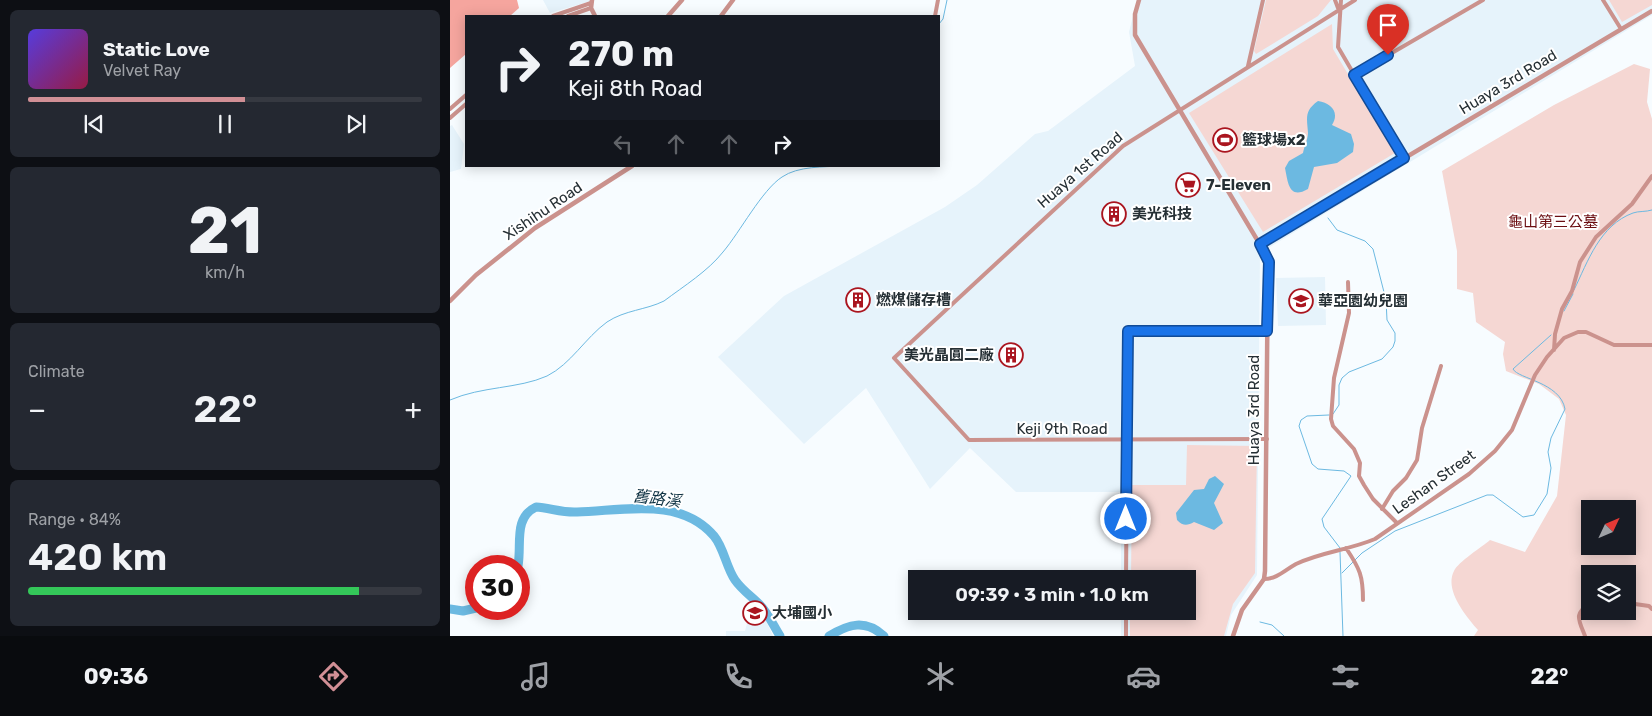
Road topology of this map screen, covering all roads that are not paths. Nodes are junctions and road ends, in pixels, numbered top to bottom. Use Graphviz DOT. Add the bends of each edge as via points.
graph roads {
  1 [pos="682,0"];
  2 [pos="733,0"];
  3 [pos="938,0"];
  4 [pos="1139,0"];
  5 [pos="1263,0"];
  6 [pos="1335,0"];
  7 [pos="1341,0"];
  8 [pos="1355,0"];
  9 [pos="1483,0"];
  10 [pos="1604,0"];
  11 [pos="591,4"];
  12 [pos="1338,10"];
  13 [pos="1652,11"];
  14 [pos="556,15"];
  15 [pos="570,15"];
  16 [pos="669,15"];
  17 [pos="722,15"];
  18 [pos="935,15"];
  19 [pos="1621,29"];
  20 [pos="1248,66"];
  21 [pos="1354,75"];
  22 [pos="465,97"];
  23 [pos="465,105"];
  24 [pos="450,109"];
  25 [pos="1178,110"];
  26 [pos="450,118"];
  27 [pos="1404,158"];
  28 [pos="630,167"];
  29 [pos="1652,176"];
  30 [pos="1260,244"];
  31 [pos="1348,282"];
  32 [pos="450,301"];
  33 [pos="1267,331"];
  34 [pos="1652,345"];
  35 [pos="1554,350"];
  36 [pos="894,358"];
  37 [pos="1441,366"];
  38 [pos="1267,439"];
  39 [pos="1126,440"];
  40 [pos="1382,509"];
  41 [pos="1397,523"];
  42 [pos="1345,549"];
  43 [pos="1126,570"];
  44 [pos="1264,579"];
  45 [pos="1363,600"];
  46 [pos="1636,604"];
  47 [pos="1581,609"];
  48 [pos="1652,609"];
  49 [pos="1126,620"];
  50 [pos="1126,636"];
  51 [pos="1233,636"];
  52 [pos="1585,636"];
  1 -- 16 [label="street"];
  2 -- 17 [label="street"];
  3 -- 18 [label="street"];
  4 -- 25 [label="street" via="1135,35"];
  5 -- 20 [label="street"];
  6 -- 12 [label="street"];
  7 -- 12 [label="street"];
  8 -- 12 [label="street, Huaya 1st Road"];
  9 -- 21 [label="street"];
  10 -- 19 [label="street"];
  11 -- 14 [label="street"];
  11 -- 15 [label="street"];
  12 -- 20 [label="street, Huaya 1st Road"];
  12 -- 21 [label="street" via="1338,47"];
  13 -- 19 [label="street, Huaya 3rd Road"];
  19 -- 27 [label="street, Huaya 3rd Road"];
  20 -- 25 [label="street, Huaya 1st Road"];
  21 -- 27 [label="street"];
  22 -- 24 [label="street"];
  23 -- 26 [label="street"];
  25 -- 30 [label="street"];
  25 -- 36 [label="street, Huaya 1st Road" via="1123,146"];
  27 -- 30 [label="street, Huaya 3rd Road"];
  28 -- 32 [label="street, Xishihu Road" via="534,228 476,275"];
  29 -- 35 [label="street" via="1632,204 1596,237 1580,262 1572,291 1562,309"];
  30 -- 33 [label="street, Huaya 3rd Road" via="1269,262"];
  31 -- 40 [label="street" via="1349,313 1334,378 1331,419 1354,449 1360,463 1358,476"];
  33 -- 38 [label="street, Huaya 3rd Road"];
  33 -- 39 [label="street" via="1128,331"];
  34 -- 35 [label="street" via="1621,347 1586,332 1578,332 1564,338"];
  35 -- 41 [label="street, Leshan Street" via="1535,375 1512,430 1495,450 1463,479"];
  36 -- 39 [label="street, Keji 9th Road" via="969,440"];
  37 -- 40 [label="street" via="1422,428 1417,460"];
  38 -- 39 [label="street, Keji 9th Road"];
  38 -- 44 [label="street, Huaya 3rd Road"];
  39 -- 43 [label="street"];
  40 -- 41 [label="street"];
  41 -- 42 [label="street, Leshan Street" via="1374,540"];
  42 -- 44 [label="street, Leshan Street" via="1297,564 1271,579"];
  42 -- 45 [label="street" via="1363,578"];
  44 -- 51 [label="street" via="1242,610"];
  46 -- 48 [label="street"];
  47 -- 52 [label="street" via="1578,617"];
  49 -- 50 [label="street"];
}
